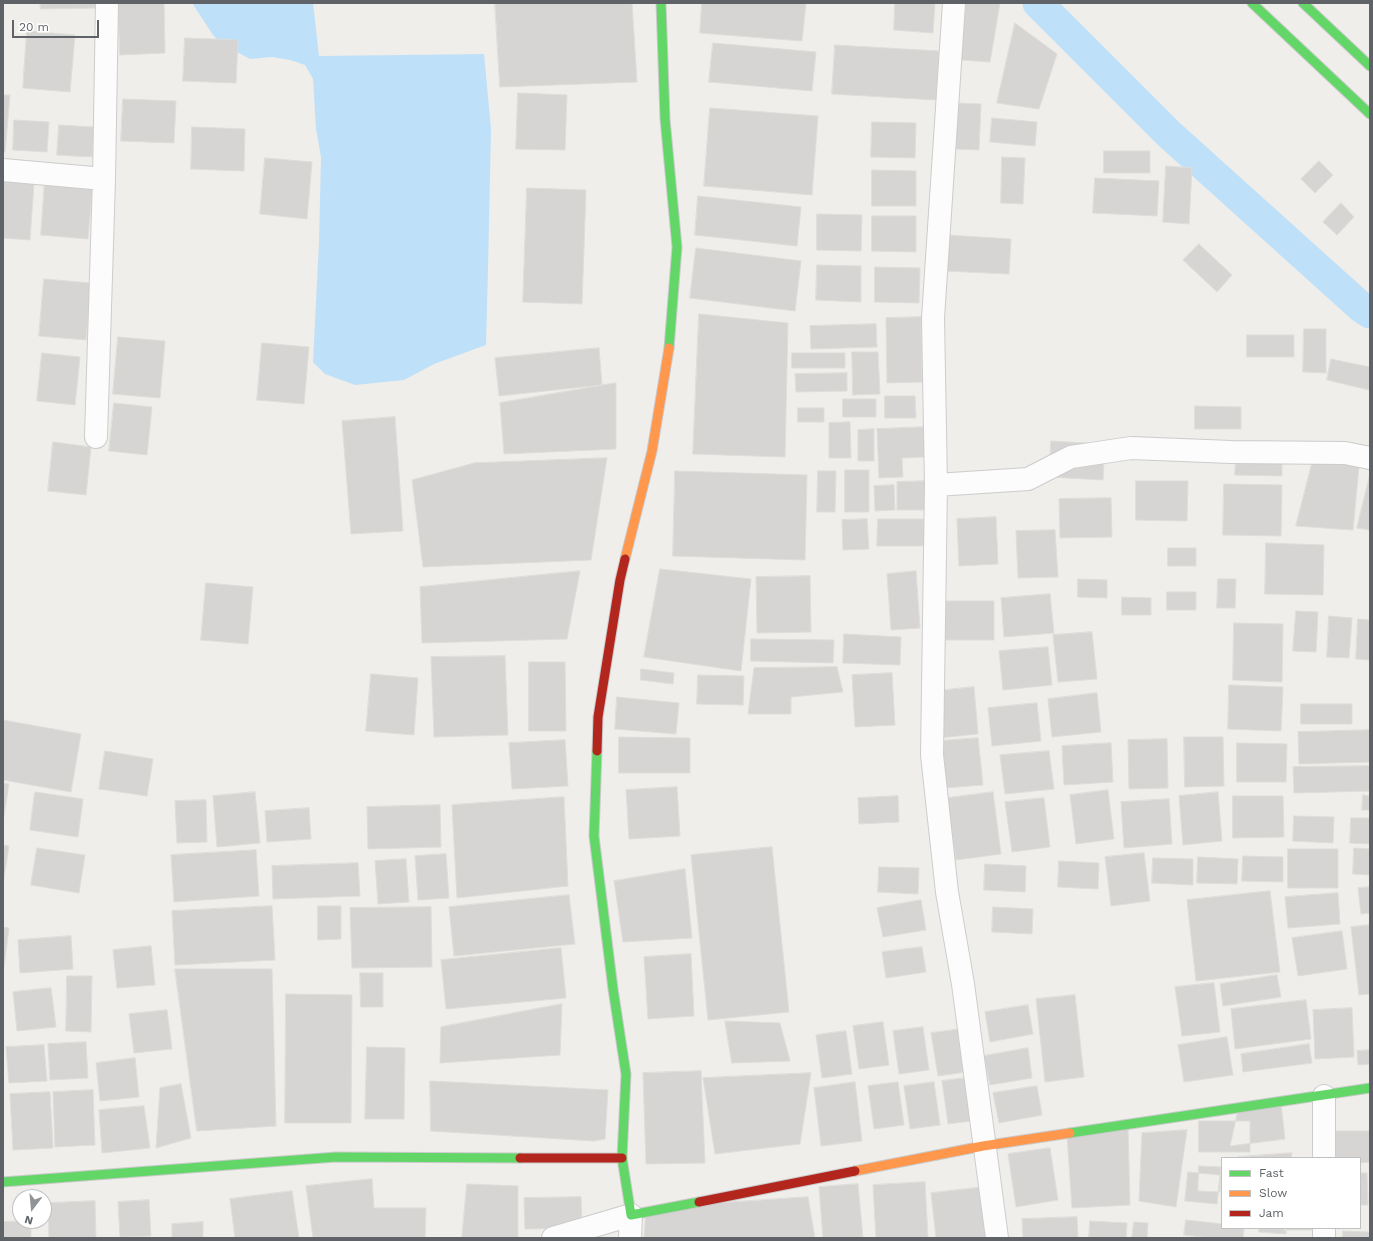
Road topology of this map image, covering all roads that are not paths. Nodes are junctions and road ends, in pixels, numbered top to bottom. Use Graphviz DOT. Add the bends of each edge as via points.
graph roads {
  1 [pos="107,3"];
  2 [pos="661,3"];
  3 [pos="954,3"];
  4 [pos="1252,3"];
  5 [pos="1303,3"];
  6 [pos="1370,66"];
  7 [pos="1370,114"];
  8 [pos="3,170"];
  9 [pos="104,179"];
  10 [pos="96,437"];
  11 [pos="1370,458"];
  12 [pos="936,485"];
  13 [pos="1370,1088"];
  14 [pos="1324,1096"];
  15 [pos="983,1146"];
  16 [pos="1324,1157"];
  17 [pos="622,1158"];
  18 [pos="3,1182"];
  19 [pos="631,1215"];
  20 [pos="553,1238"];
  21 [pos="630,1238"];
  22 [pos="996,1238"];
  1 -- 9 [label="street"];
  2 -- 17 [label="main road" via="665,119 677,247 670,343 652,451 620,580 598,717 594,836 626,1074"];
  3 -- 12 [label="street" via="932,318"];
  4 -- 7 [label="main road"];
  5 -- 6 [label="main road"];
  8 -- 9 [label="street"];
  9 -- 10 [label="street"];
  11 -- 12 [label="street" via="1345,453 1131,448 1071,457 1028,479"];
  12 -- 15 [label="street" via="932,755 947,892 963,984"];
  13 -- 14 [label="main road"];
  14 -- 15 [label="main road"];
  14 -- 16 [label="street"];
  15 -- 19 [label="main road"];
  15 -- 22 [label="street"];
  17 -- 18 [label="main road" via="336,1157"];
  17 -- 19 [label="main road"];
  19 -- 20 [label="street"];
  19 -- 21 [label="street"];
}
